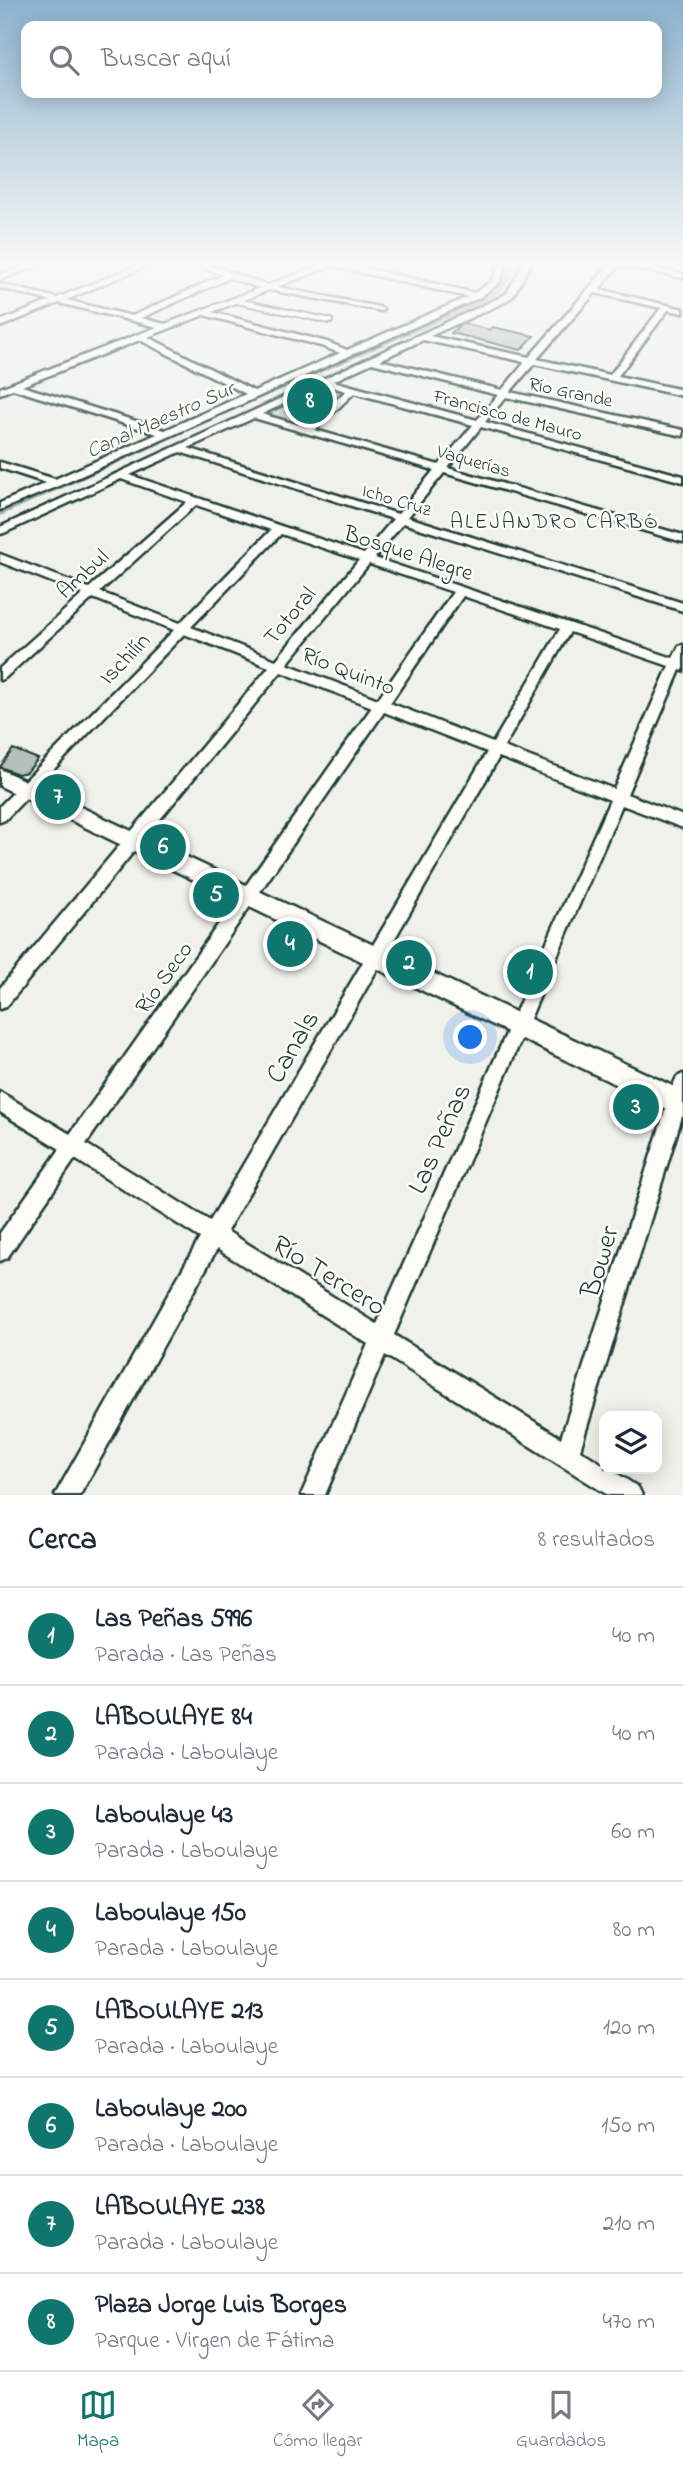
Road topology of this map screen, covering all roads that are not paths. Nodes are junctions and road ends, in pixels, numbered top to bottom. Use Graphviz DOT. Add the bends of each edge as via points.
graph roads {
  1 [pos="154,332"];
  2 [pos="279,332"];
  3 [pos="395,332"];
  4 [pos="433,332"];
  5 [pos="557,332"];
  6 [pos="647,332"];
  7 [pos="141,337"];
  8 [pos="422,337"];
  9 [pos="347,353"];
  10 [pos="371,360"];
  11 [pos="531,361"];
  12 [pos="612,378"];
  13 [pos="325,382"];
  14 [pos="13,386"];
  15 [pos="352,390"];
  16 [pos="0,391"];
  17 [pos="683,393"];
  18 [pos="255,394"];
  19 [pos="505,394"];
  20 [pos="254,415"];
  21 [pos="480,424"];
  22 [pos="309,430"];
  23 [pos="683,433"];
  24 [pos="167,434"];
  25 [pos="181,449"];
  26 [pos="0,465"];
  27 [pos="443,469"];
  28 [pos="122,476"];
  29 [pos="683,479"];
  30 [pos="57,483"];
  31 [pos="193,502"];
  32 [pos="0,507"];
  33 [pos="401,519"];
  34 [pos="278,530"];
  35 [pos="0,531"];
  36 [pos="683,539"];
  37 [pos="365,560"];
  38 [pos="3,563"];
  39 [pos="460,592"];
  40 [pos="90,593"];
  41 [pos="683,607"];
  42 [pos="567,627"];
  43 [pos="182,629"];
  44 [pos="683,649"];
  45 [pos="277,665"];
  46 [pos="680,665"];
  47 [pos="0,675"];
  48 [pos="381,705"];
  49 [pos="495,749"];
  50 [pos="0,777"];
  51 [pos="26,789"];
  52 [pos="618,797"];
  53 [pos="0,816"];
  54 [pos="683,822"];
  55 [pos="133,841"];
  56 [pos="247,897"];
  57 [pos="374,958"];
  58 [pos="0,1001"];
  59 [pos="518,1026"];
  60 [pos="681,1096"];
  61 [pos="0,1101"];
  62 [pos="72,1146"];
  63 [pos="214,1234"];
  64 [pos="0,1251"];
  65 [pos="381,1338"];
  66 [pos="567,1455"];
  67 [pos="67,1495"];
  68 [pos="313,1495"];
  69 [pos="630,1495"];
  1 -- 7 [label="street"];
  2 -- 9 [label="street"];
  3 -- 9 [label="street"];
  4 -- 8 [label="street"];
  5 -- 11 [label="street, Totoral"];
  6 -- 12 [label="street"];
  7 -- 14 [label="street"];
  7 -- 18 [label="street"];
  8 -- 10 [label="street"];
  8 -- 11 [label="street"];
  9 -- 18 [label="street"];
  10 -- 13 [label="street"];
  10 -- 19 [label="street, Río Grande"];
  11 -- 12 [label="street"];
  11 -- 19 [label="street, Totoral"];
  12 -- 17 [label="street"];
  13 -- 15 [label="street, Francisco de Mauro"];
  13 -- 20 [label="street"];
  14 -- 16 [label="street"];
  14 -- 24 [label="street"];
  15 -- 21 [label="street, Francisco de Mauro"];
  15 -- 22 [label="street"];
  18 -- 24 [label="street"];
  19 -- 21 [label="street, Totoral"];
  19 -- 23 [label="street, Río Grande"];
  20 -- 22 [label="street, Vaquerías"];
  20 -- 25 [label="street"];
  21 -- 27 [label="street, Totoral"];
  21 -- 29 [label="street, Francisco de Mauro"];
  22 -- 27 [label="street, Vaquerías"];
  24 -- 30 [label="street"];
  25 -- 28 [label="street"];
  25 -- 33 [label="street, Icho Cruz"];
  26 -- 30 [label="street"];
  27 -- 33 [label="street, Totoral"];
  27 -- 36 [label="street, Vaquerías"];
  28 -- 31 [label="street, Bosque Alegre"];
  28 -- 35 [label="street"];
  30 -- 32 [label="street"];
  31 -- 34 [label="street, Bosque Alegre"];
  31 -- 40 [label="street, Ambul"];
  33 -- 37 [label="street, Totoral"];
  33 -- 41 [label="street, Icho Cruz"];
  34 -- 37 [label="street, Bosque Alegre"];
  34 -- 43 [label="street, Ischilín"];
  37 -- 39 [label="street, Bosque Alegre"];
  37 -- 45 [label="street, Totoral"];
  38 -- 40 [label="street, Río Quinto"];
  39 -- 42 [label="street, Bosque Alegre"];
  39 -- 48 [label="street, Río Seco"];
  40 -- 43 [label="street, Río Quinto"];
  40 -- 47 [label="street, Ambul"];
  42 -- 46 [label="street, Bosque Alegre"];
  42 -- 49 [label="street, Canals"];
  43 -- 45 [label="street, Río Quinto"];
  43 -- 51 [label="street, Ischilín"];
  44 -- 46 [label="street, Las Peñas"];
  45 -- 48 [label="street, Río Quinto"];
  45 -- 55 [label="street, Totoral"];
  46 -- 52 [label="street, Las Peñas"];
  48 -- 49 [label="street, Río Quinto"];
  48 -- 56 [label="street, Río Seco"];
  49 -- 52 [label="street, Río Quinto"];
  49 -- 57 [label="street, Canals"];
  50 -- 51 [label="main road"];
  51 -- 53 [label="street, Ischilín"];
  51 -- 55 [label="main road"];
  52 -- 54 [label="street, Río Quinto"];
  52 -- 59 [label="street, Las Peñas"];
  55 -- 56 [label="main road"];
  55 -- 58 [label="street, Totoral"];
  56 -- 57 [label="main road"];
  56 -- 62 [label="street, Río Seco"];
  57 -- 59 [label="main road"];
  57 -- 63 [label="street, Canals"];
  59 -- 60 [label="main road"];
  59 -- 65 [label="street, Las Peñas"];
  60 -- 66 [label="street, Bower"];
  61 -- 62 [label="street, Río Tercero"];
  62 -- 63 [label="street, Río Tercero"];
  62 -- 64 [label="street, Río Seco"];
  63 -- 65 [label="street, Río Tercero"];
  63 -- 67 [label="street, Canals"];
  65 -- 66 [label="street, Río Tercero"];
  65 -- 68 [label="street, Las Peñas"];
  66 -- 69 [label="street, Río Tercero"];
}
